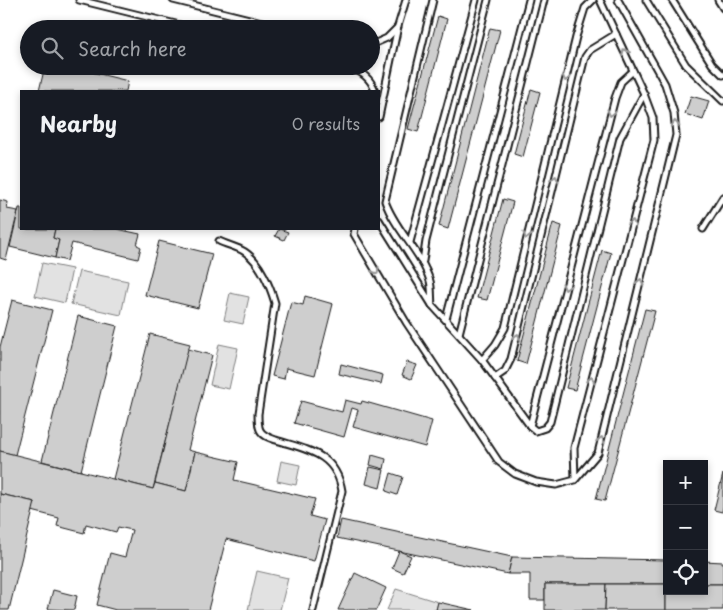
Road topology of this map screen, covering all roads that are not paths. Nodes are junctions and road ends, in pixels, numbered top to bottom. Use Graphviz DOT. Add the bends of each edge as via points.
graph roads {
  1 [pos="79,0"];
  2 [pos="173,0"];
  3 [pos="406,0"];
  4 [pos="433,0"];
  5 [pos="476,0"];
  6 [pos="488,0"];
  7 [pos="529,0"];
  8 [pos="544,0"];
  9 [pos="593,0"];
  10 [pos="600,0"];
  11 [pos="618,0"];
  12 [pos="646,0"];
  13 [pos="672,0"];
  14 [pos="718,0"];
  15 [pos="723,8"];
  16 [pos="160,20"];
  17 [pos="254,20"];
  18 [pos="398,26"];
  19 [pos="616,34"];
  20 [pos="380,41"];
  21 [pos="633,70"];
  22 [pos="722,73"];
  23 [pos="365,75"];
  24 [pos="375,90"];
  25 [pos="644,94"];
  26 [pos="723,101"];
  27 [pos="380,104"];
  28 [pos="381,108"];
  29 [pos="380,112"];
  30 [pos="723,197"];
  31 [pos="380,222"];
  32 [pos="703,229"];
  33 [pos="355,230"];
  34 [pos="219,241"];
  35 [pos="410,242"];
  36 [pos="423,262"];
  37 [pos="432,305"];
  38 [pos="446,319"];
  39 [pos="459,334"];
  40 [pos="482,360"];
  41 [pos="495,378"];
  42 [pos="530,426"];
  43 [pos="575,480"];
  44 [pos="313,610"];
  1 -- 16 [label="lane"];
  2 -- 17 [label="lane"];
  3 -- 18 [label="lane"];
  4 -- 35 [label="lane" via="385,201"];
  5 -- 35 [label="lane"];
  6 -- 36 [label="lane"];
  7 -- 38 [label="lane"];
  8 -- 39 [label="lane"];
  9 -- 40 [label="lane, one-way" via="585,8 576,37 505,328"];
  10 -- 19 [label="lane"];
  43 -- 11 [label="lane, one-way" via="598,452 676,135 674,113 665,84"];
  12 -- 26 [label="lane" via="686,65"];
  13 -- 22 [label="lane" via="712,64"];
  14 -- 15 [label="lane"];
  18 -- 20 [label="lane"];
  18 -- 28 [label="lane"];
  21 -- 19 [label="lane, one-way"];
  41 -- 19 [label="lane, one-way" via="505,371 511,359 585,56"];
  21 -- 25 [label="lane"];
  21 -- 42 [label="lane, one-way" via="621,82 615,98"];
  23 -- 24 [label="lane"];
  25 -- 42 [label="lane" via="620,138 550,422 536,431"];
  43 -- 25 [label="lane, one-way" via="574,448 654,140 653,118"];
  27 -- 28 [label="lane"];
  28 -- 29 [label="lane"];
  30 -- 32 [label="lane"];
  31 -- 37 [label="lane"];
  33 -- 43 [label="lane, one-way" via="354,234 406,322 499,462 514,474 536,482 556,485"];
  34 -- 44 [label="lane" via="246,252 260,268 275,303 258,414 259,429 266,436 317,453 336,470 340,481 342,491"];
  35 -- 36 [label="lane"];
  36 -- 37 [label="lane" via="431,283"];
  37 -- 38 [label="lane"];
  38 -- 39 [label="lane"];
  39 -- 40 [label="lane"];
  40 -- 41 [label="lane"];
  41 -- 42 [label="lane"];
}
